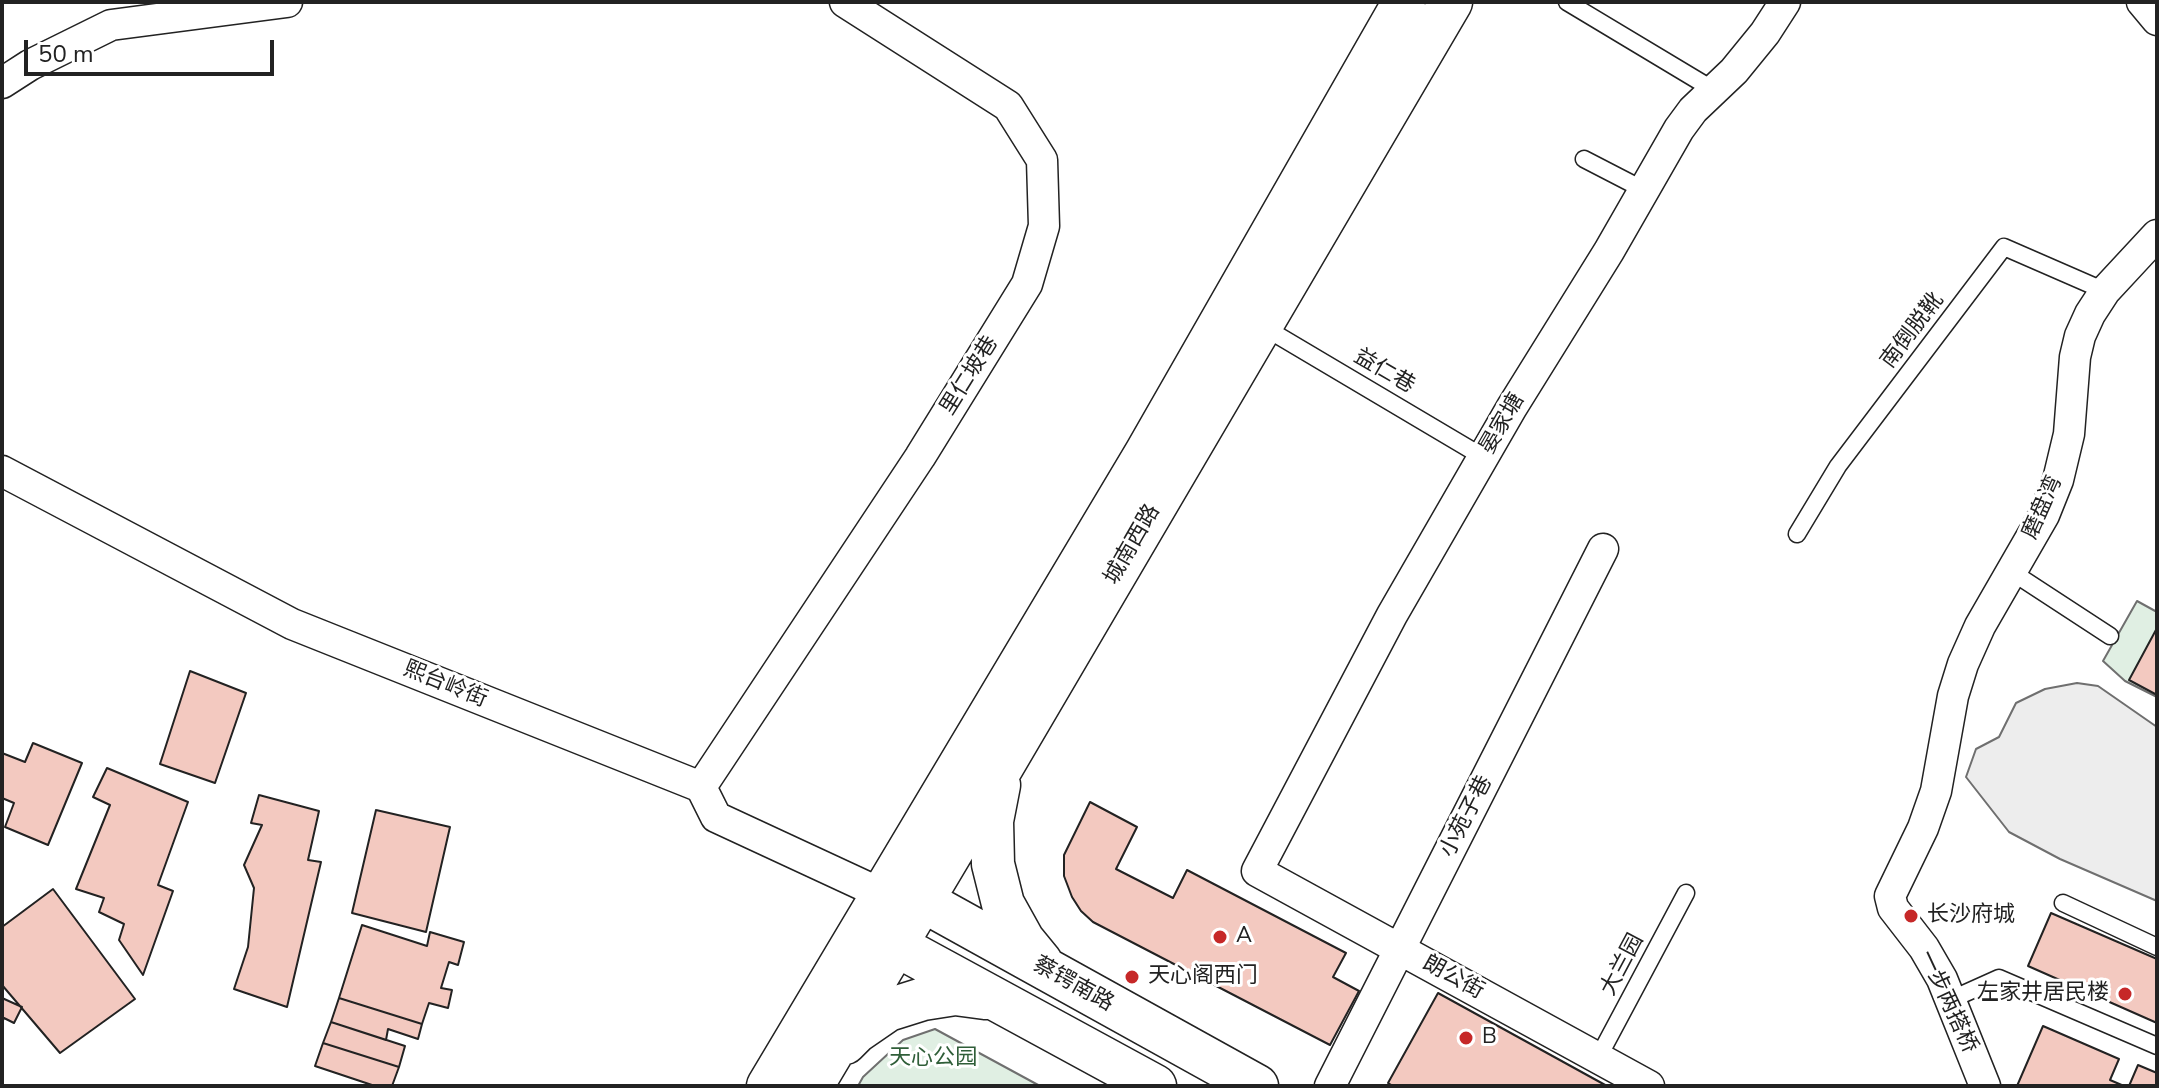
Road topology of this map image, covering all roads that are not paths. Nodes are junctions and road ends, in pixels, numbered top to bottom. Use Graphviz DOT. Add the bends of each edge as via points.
graph roads {
  1 [pos="287,2"];
  2 [pos="845,2"];
  3 [pos="1404,2"];
  4 [pos="1451,2"];
  5 [pos="1567,2"];
  6 [pos="1785,2"];
  7 [pos="2142,2"];
  8 [pos="2157,20"];
  9 [pos="2,83"];
  10 [pos="1712,89"];
  11 [pos="1584,159"];
  12 [pos="1644,190"];
  13 [pos="2157,235"];
  14 [pos="2105,291"];
  15 [pos="1262,326"];
  16 [pos="1483,457"];
  17 [pos="2,471"];
  18 [pos="1797,534"];
  19 [pos="1603,549"];
  20 [pos="2012,572"];
  21 [pos="2110,636"];
  22 [pos="1002,767"];
  23 [pos="701,787"];
  24 [pos="1936,791"];
  25 [pos="1257,871"];
  26 [pos="1686,893"];
  27 [pos="2063,903"];
  28 [pos="891,910"];
  29 [pos="2157,947"];
  30 [pos="1400,949"];
  31 [pos="1049,972"];
  32 [pos="993,999"];
  33 [pos="1950,1000"];
  34 [pos="2157,1046"];
  35 [pos="1598,1058"];
  36 [pos="818,1075"];
  37 [pos="768,1086"];
  38 [pos="1155,1086"];
  39 [pos="1257,1086"];
  40 [pos="1330,1086"];
  41 [pos="1649,1086"];
  42 [pos="1985,1086"];
  1 -- 9 [label="street" via="111,25"];
  2 -- 23 [label="street, 里仁坡巷" via="1008,106 1042,160 1044,226 1027,284 920,457"];
  3 -- 28 [label="main road, 城南西路"];
  4 -- 15 [label="main road, 城南西路"];
  5 -- 10 [label="lane"];
  6 -- 10 [label="street, 晏家塘" via="1734,71"];
  7 -- 8 [label="street"];
  10 -- 12 [label="street, 晏家塘" via="1679,129"];
  11 -- 12 [label="lane"];
  12 -- 16 [label="street, 晏家塘"];
  13 -- 14 [label="street, 磨盘湾"];
  14 -- 18 [label="lane, 南倒脱靴" via="2004,247 1838,466"];
  14 -- 20 [label="street, 磨盘湾" via="2090,314 2075,357 2069,434 2058,480"];
  15 -- 16 [label="lane, 益仁巷"];
  15 -- 22 [label="main road, 城南西路"];
  16 -- 25 [label="street, 晏家塘" via="1392,615"];
  17 -- 23 [label="street, 熙台岭街" via="292,624"];
  19 -- 30 [label="street, 小苑子巷"];
  20 -- 21 [label="lane"];
  20 -- 24 [label="street, 磨盘湾" via="1963,664"];
  22 -- 28 [label="main road, 城南西路"];
  22 -- 31 [label="main road" via="992,821 993,864 1003,904"];
  23 -- 28 [label="street" via="716,817"];
  24 -- 33 [label="street, 一步两搭桥" via="1890,896"];
  25 -- 30 [label="street, 朗公街"];
  26 -- 35 [label="lane, 大兰园"];
  27 -- 29 [label="lane"];
  28 -- 31 [label="main road, 蔡锷南路"];
  28 -- 32 [label="main road"];
  28 -- 36 [label="main road, 城南西路"];
  28 -- 37 [label="main road, 城南西路"];
  30 -- 35 [label="street, 朗公街"];
  30 -- 40 [label="street, 小苑子巷"];
  31 -- 39 [label="main road, 蔡锷南路"];
  32 -- 36 [label="main road" via="955,994 888,1010 856,1032"];
  32 -- 38 [label="main road"];
  33 -- 34 [label="lane" via="1999,978"];
  33 -- 42 [label="street, 一步两搭桥"];
  35 -- 41 [label="street, 朗公街"];
}
